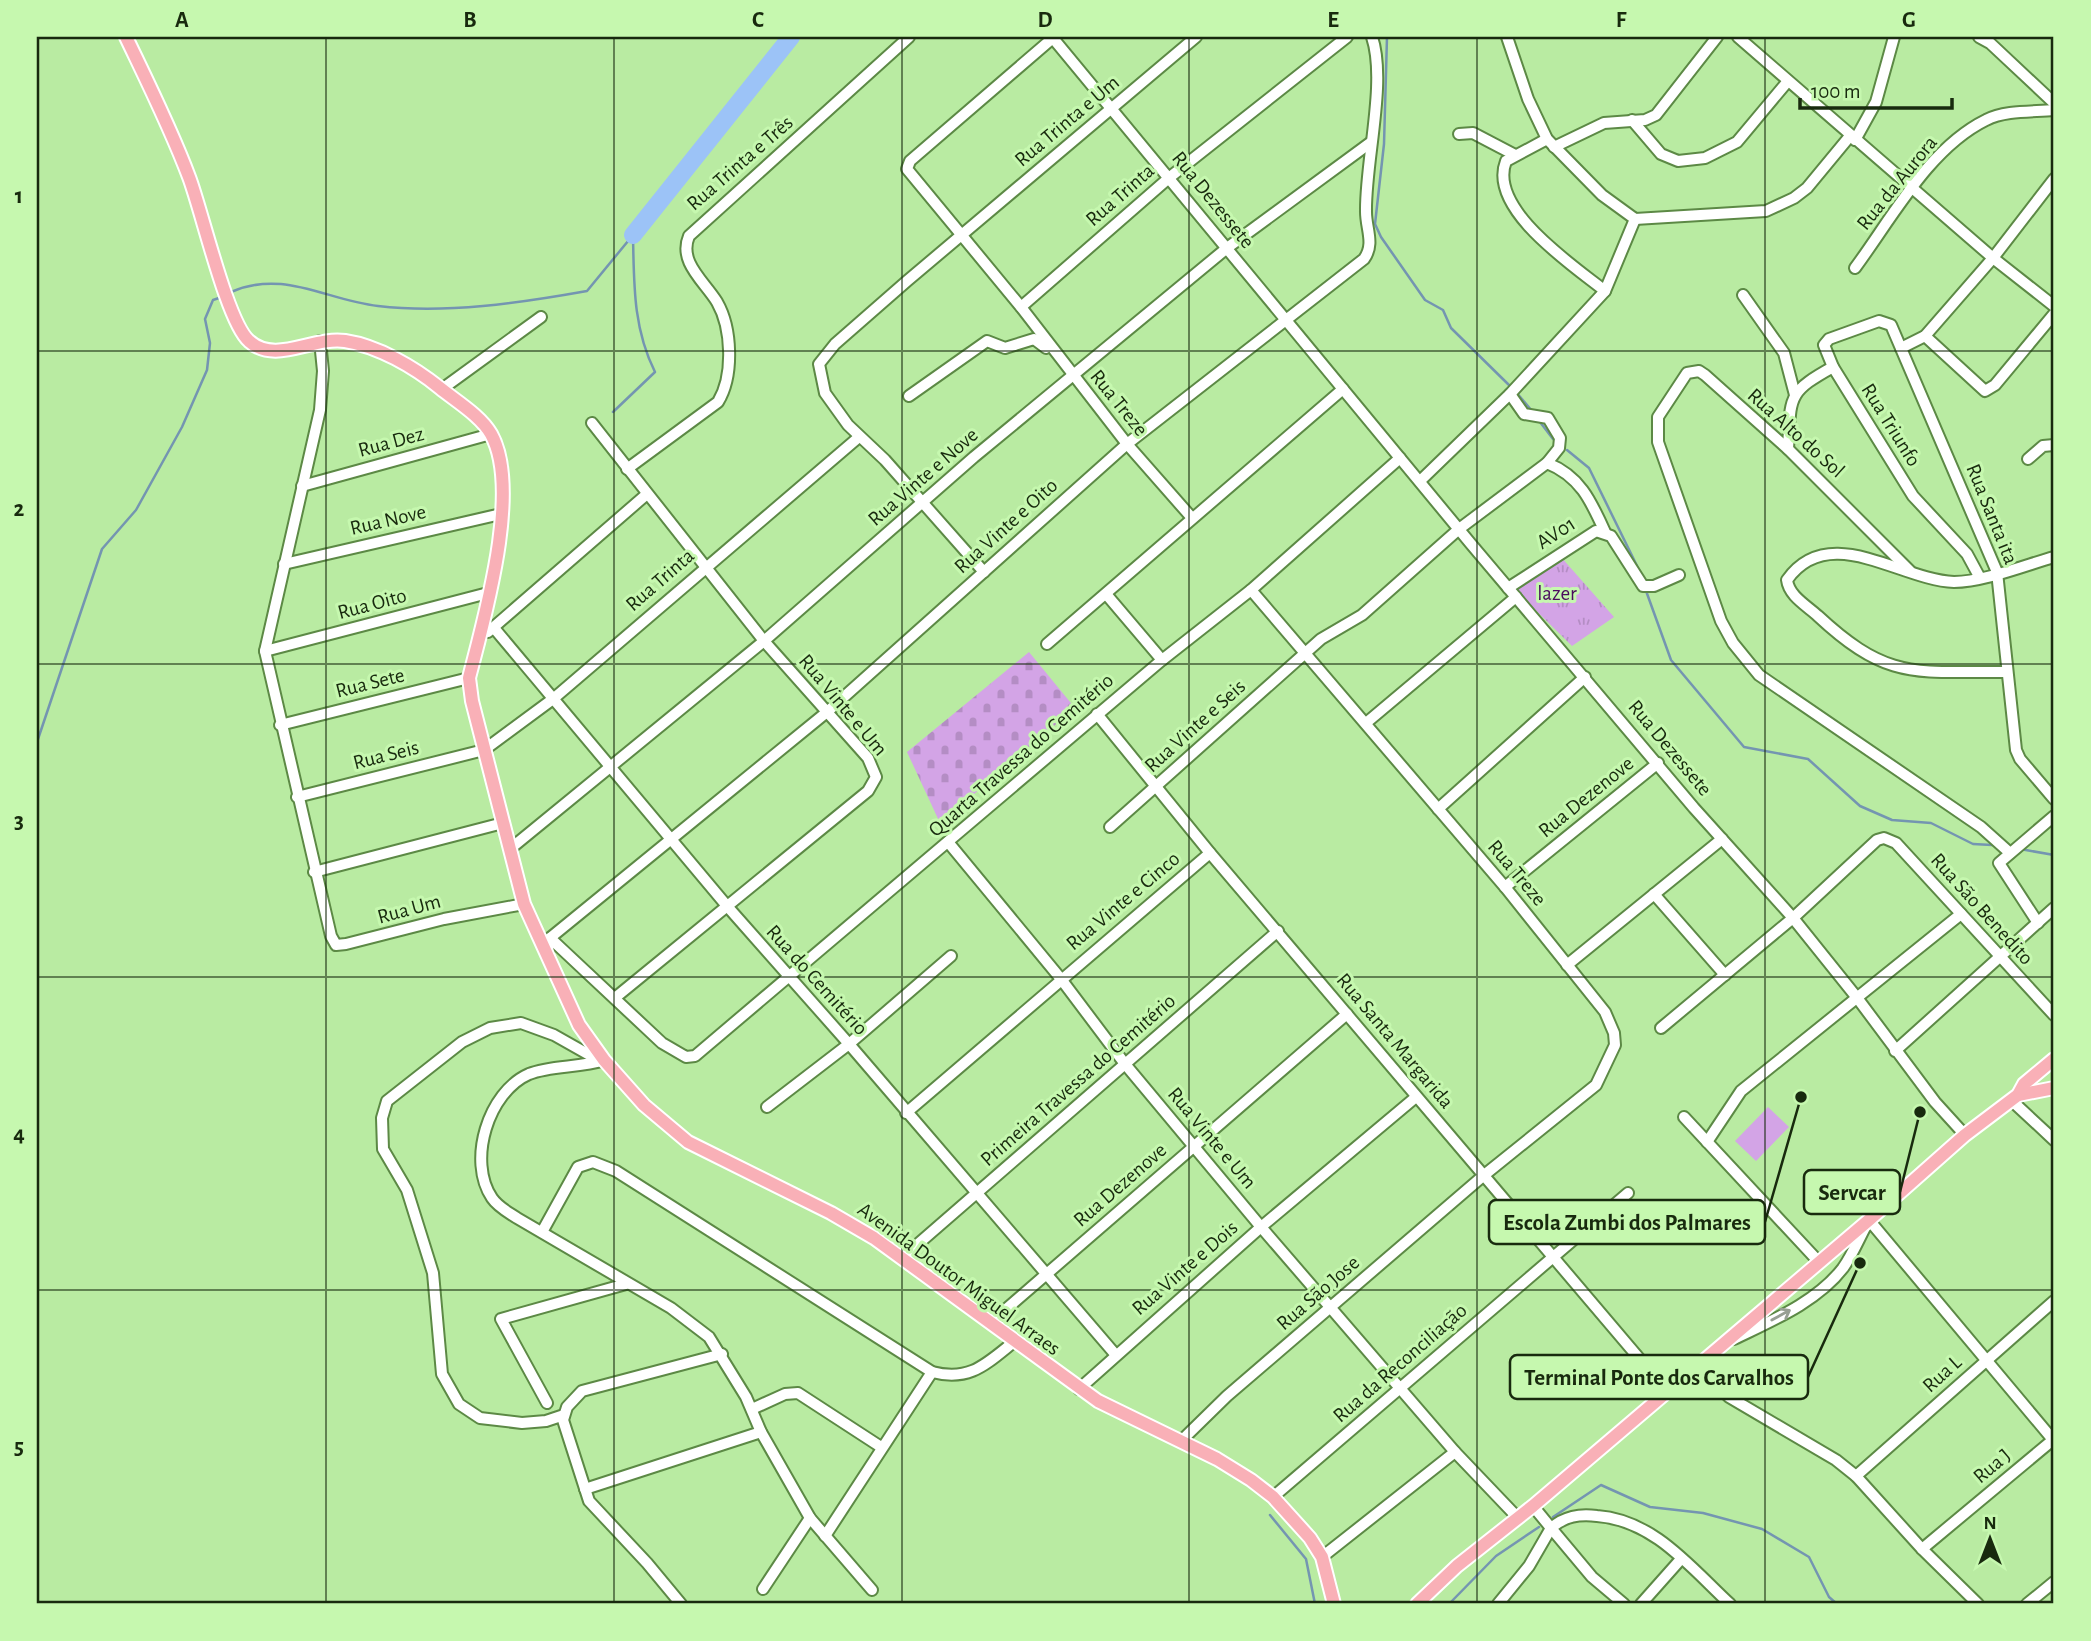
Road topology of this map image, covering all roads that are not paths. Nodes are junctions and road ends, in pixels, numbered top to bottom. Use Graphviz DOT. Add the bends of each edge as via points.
graph roads {
  1 [pos="126,37"];
  2 [pos="909,37"];
  3 [pos="1053,37"];
  4 [pos="1196,37"];
  5 [pos="1347,37"];
  6 [pos="1372,37"];
  7 [pos="1507,37"];
  8 [pos="1717,37"];
  9 [pos="1738,37"];
  10 [pos="1894,37"];
  11 [pos="1979,37"];
  12 [pos="1992,40"];
  13 [pos="1788,81"];
  14 [pos="2054,103"];
  15 [pos="1112,108"];
  16 [pos="2054,110"];
  17 [pos="1632,120"];
  18 [pos="1459,134"];
  19 [pos="1853,138"];
  20 [pos="1370,143"];
  21 [pos="1550,143"];
  22 [pos="1515,155"];
  23 [pos="1170,177"];
  24 [pos="2054,179"];
  25 [pos="1913,188"];
  26 [pos="1636,219"];
  27 [pos="961,235"];
  28 [pos="1227,248"];
  29 [pos="1993,258"];
  30 [pos="1856,268"];
  31 [pos="1605,291"];
  32 [pos="1744,295"];
  33 [pos="2054,306"];
  34 [pos="1021,307"];
  35 [pos="2054,314"];
  36 [pos="541,317"];
  37 [pos="1286,318"];
  38 [pos="1925,337"];
  39 [pos="320,341"];
  40 [pos="1901,348"];
  41 [pos="1057,356"];
  42 [pos="1833,366"];
  43 [pos="1072,375"];
  44 [pos="442,389"];
  45 [pos="1343,389"];
  46 [pos="1513,391"];
  47 [pos="1794,395"];
  48 [pos="909,396"];
  49 [pos="592,423"];
  50 [pos="491,434"];
  51 [pos="859,437"];
  52 [pos="1126,444"];
  53 [pos="2054,445"];
  54 [pos="1788,449"];
  55 [pos="1400,458"];
  56 [pos="2028,460"];
  57 [pos="1547,463"];
  58 [pos="627,468"];
  59 [pos="1420,481"];
  60 [pos="302,486"];
  61 [pos="648,494"];
  62 [pos="922,505"];
  63 [pos="501,514"];
  64 [pos="1192,519"];
  65 [pos="1459,528"];
  66 [pos="1605,532"];
  67 [pos="2054,557"];
  68 [pos="285,565"];
  69 [pos="705,567"];
  70 [pos="1910,571"];
  71 [pos="984,572"];
  72 [pos="1997,572"];
  73 [pos="1679,575"];
  74 [pos="1980,578"];
  75 [pos="1251,590"];
  76 [pos="1512,592"];
  77 [pos="488,593"];
  78 [pos="1106,594"];
  79 [pos="494,628"];
  80 [pos="478,640"];
  81 [pos="764,641"];
  82 [pos="1047,644"];
  83 [pos="265,651"];
  84 [pos="1305,654"];
  85 [pos="1162,660"];
  86 [pos="2007,671"];
  87 [pos="1585,677"];
  88 [pos="469,678"];
  89 [pos="552,699"];
  90 [pos="827,712"];
  91 [pos="1097,714"];
  92 [pos="1366,723"];
  93 [pos="280,725"];
  94 [pos="484,750"];
  95 [pos="1658,763"];
  96 [pos="611,766"];
  97 [pos="1155,788"];
  98 [pos="297,797"];
  99 [pos="2054,799"];
  100 [pos="1438,809"];
  101 [pos="2054,816"];
  102 [pos="503,823"];
  103 [pos="1110,827"];
  104 [pos="671,837"];
  105 [pos="1722,839"];
  106 [pos="948,842"];
  107 [pos="510,849"];
  108 [pos="1210,853"];
  109 [pos="2010,853"];
  110 [pos="314,872"];
  111 [pos="1505,887"];
  112 [pos="1654,894"];
  113 [pos="524,904"];
  114 [pos="727,906"];
  115 [pos="2054,908"];
  116 [pos="1961,914"];
  117 [pos="1793,918"];
  118 [pos="2038,923"];
  119 [pos="1278,931"];
  120 [pos="550,938"];
  121 [pos="547,956"];
  122 [pos="951,956"];
  123 [pos="2000,960"];
  124 [pos="1566,965"];
  125 [pos="1725,975"];
  126 [pos="788,978"];
  127 [pos="1061,979"];
  128 [pos="616,997"];
  129 [pos="1858,999"];
  130 [pos="1347,1014"];
  131 [pos="2054,1015"];
  132 [pos="1661,1028"];
  133 [pos="849,1044"];
  134 [pos="1895,1051"];
  135 [pos="2054,1059"];
  136 [pos="602,1061"];
  137 [pos="1125,1064"];
  138 [pos="2054,1088"];
  139 [pos="1416,1097"];
  140 [pos="2015,1097"];
  141 [pos="767,1107"];
  142 [pos="906,1113"];
  143 [pos="1684,1117"];
  144 [pos="1965,1135"];
  145 [pos="2054,1140"];
  146 [pos="1707,1142"];
  147 [pos="1194,1147"];
  148 [pos="1483,1176"];
  149 [pos="1628,1193"];
  150 [pos="975,1194"];
  151 [pos="1868,1220"];
  152 [pos="1261,1227"];
  153 [pos="542,1233"];
  154 [pos="902,1257"];
  155 [pos="1552,1258"];
  156 [pos="1819,1262"];
  157 [pos="1045,1275"];
  158 [pos="626,1284"];
  159 [pos="2054,1301"];
  160 [pos="1330,1309"];
  161 [pos="990,1323"];
  162 [pos="1015,1341"];
  163 [pos="1720,1346"];
  164 [pos="722,1354"];
  165 [pos="1115,1354"];
  166 [pos="1986,1360"];
  167 [pos="1697,1366"];
  168 [pos="932,1372"];
  169 [pos="1400,1388"];
  170 [pos="1079,1389"];
  171 [pos="1667,1390"];
  172 [pos="547,1403"];
  173 [pos="752,1409"];
  174 [pos="564,1415"];
  175 [pos="761,1432"];
  176 [pos="2054,1440"];
  177 [pos="1181,1441"];
  178 [pos="881,1447"];
  179 [pos="1454,1452"];
  180 [pos="1856,1476"];
  181 [pos="585,1489"];
  182 [pos="1273,1497"];
  183 [pos="1533,1506"];
  184 [pos="810,1518"];
  185 [pos="1518,1518"];
  186 [pos="1551,1528"];
  187 [pos="825,1536"];
  188 [pos="1922,1549"];
  189 [pos="1322,1557"];
  190 [pos="1681,1559"];
  191 [pos="2054,1582"];
  192 [pos="763,1589"];
  193 [pos="872,1590"];
  194 [pos="1333,1601"];
  195 [pos="681,1604"];
  196 [pos="1416,1604"];
  197 [pos="1498,1604"];
  198 [pos="1624,1604"];
  199 [pos="1641,1604"];
  200 [pos="1730,1604"];
  201 [pos="1978,1604"];
  202 [pos="2026,1604"];
  1 -- 39 [label="main road" via="177,147 240,330 257,348 274,352"];
  2 -- 58 [label="street, Rua Trinta e Três" via="690,236 688,259 718,303 725,323 725,387 718,402"];
  3 -- 15 [label="street, Rua Dezessete"];
  3 -- 27 [label="street, Rua Treze" via="907,165 909,174"];
  4 -- 15 [label="street, Rua Trinta e Um"];
  5 -- 23 [label="street, Rua Trinta"];
  6 -- 20 [label="street" via="1376,74"];
  7 -- 21 [label="street" via="1528,99"];
  8 -- 17 [label="street" via="1656,115"];
  9 -- 13 [label="street"];
  10 -- 19 [label="street" via="1876,102"];
  11 -- 12 [label="street"];
  12 -- 14 [label="street"];
  13 -- 17 [label="street" via="1737,142 1705,158 1678,161 1661,154"];
  13 -- 19 [label="street"];
  15 -- 23 [label="street, Rua Dezessete"];
  15 -- 27 [label="street, Rua Trinta e Um"];
  16 -- 25 [label="street, Rua da Aurora" via="1984,121 1936,161"];
  17 -- 21 [label="street" via="1604,123"];
  18 -- 22 [label="street" via="1473,133"];
  19 -- 25 [label="street"];
  19 -- 26 [label="street" via="1807,188 1766,211"];
  20 -- 28 [label="street, Rua Vinte e Nove"];
  20 -- 37 [label="street, Rua Vinte e Oito" via="1366,212 1370,248 1357,266"];
  21 -- 22 [label="street"];
  21 -- 26 [label="street" via="1602,195"];
  22 -- 31 [label="street" via="1506,160 1503,172 1515,207 1531,230"];
  23 -- 28 [label="street, Rua Dezessete"];
  23 -- 34 [label="street, Rua Trinta"];
  24 -- 29 [label="street"];
  25 -- 29 [label="street"];
  25 -- 30 [label="street, Rua da Aurora"];
  26 -- 31 [label="street"];
  27 -- 34 [label="street, Rua Treze"];
  27 -- 51 [label="street" via="835,344 819,364 825,393"];
  28 -- 37 [label="street, Rua Dezessete"];
  28 -- 43 [label="street, Rua Vinte e Nove"];
  29 -- 33 [label="street"];
  29 -- 38 [label="street"];
  31 -- 46 [label="street"];
  32 -- 47 [label="street" via="1784,354"];
  34 -- 41 [label="street, Rua Treze"];
  35 -- 38 [label="street" via="1985,391"];
  36 -- 44 [label="street"];
  37 -- 45 [label="street, Rua Dezessete"];
  37 -- 52 [label="street, Rua Vinte e Oito"];
  38 -- 40 [label="street"];
  39 -- 44 [label="main road" via="345,341 373,350"];
  39 -- 60 [label="street" via="320,410"];
  40 -- 42 [label="street, Rua Santa ita" via="1891,325 1879,321 1826,342"];
  40 -- 72 [label="street, Rua Santa ita"];
  41 -- 43 [label="street, Rua Treze"];
  41 -- 48 [label="street" via="1034,339 1004,348 987,341"];
  42 -- 47 [label="street" via="1804,383"];
  42 -- 74 [label="street, Rua Triunfo" via="1913,496 1967,554"];
  43 -- 52 [label="street, Rua Treze"];
  43 -- 62 [label="street, Rua Vinte e Nove"];
  44 -- 50 [label="main road"];
  45 -- 55 [label="street, Rua Dezessete"];
  45 -- 64 [label="street"];
  46 -- 57 [label="street" via="1524,414 1548,418 1560,438"];
  46 -- 59 [label="street"];
  47 -- 54 [label="street"];
  49 -- 58 [label="street, Rua Vinte e Um"];
  50 -- 60 [label="street, Rua Dez"];
  50 -- 63 [label="main road" via="500,460"];
  51 -- 62 [label="street"];
  51 -- 69 [label="street, Rua Trinta"];
  52 -- 64 [label="street, Rua Treze"];
  52 -- 71 [label="street, Rua Vinte e Oito"];
  53 -- 56 [label="street" via="2043,446"];
  54 -- 70 [label="street, Rua Alto do Sol"];
  54 -- 109 [label="street, Rua Alto do Sol" via="1699,371 1687,373 1658,417 1663,463 1733,643 1759,675 1981,827"];
  55 -- 59 [label="street, Rua Dezessete"];
  55 -- 75 [label="street, Quarta Travessa do Cemitério"];
  57 -- 65 [label="street, Rua Vinte e Seis"];
  57 -- 66 [label="street" via="1579,483"];
  58 -- 61 [label="street, Rua Vinte e Um"];
  59 -- 65 [label="street, Rua Dezessete"];
  60 -- 68 [label="street"];
  61 -- 69 [label="street, Rua Vinte e Um"];
  61 -- 79 [label="street"];
  62 -- 71 [label="street"];
  62 -- 81 [label="street, Rua Vinte e Nove"];
  63 -- 68 [label="street, Rua Nove"];
  63 -- 77 [label="main road"];
  64 -- 78 [label="street"];
  65 -- 76 [label="street, Rua Dezessete"];
  65 -- 84 [label="street, Rua Vinte e Seis" via="1362,615"];
  66 -- 73 [label="street, AV01" via="1646,587"];
  66 -- 76 [label="street, AV01" via="1588,534"];
  67 -- 72 [label="street"];
  68 -- 83 [label="street"];
  69 -- 81 [label="street, Rua Vinte e Um"];
  69 -- 89 [label="street, Rua Trinta"];
  70 -- 74 [label="street" via="1940,580"];
  70 -- 86 [label="street" via="1847,554 1826,554 1787,580 1794,596 1840,636 1888,666 1920,671"];
  71 -- 90 [label="street, Rua Vinte e Oito"];
  72 -- 74 [label="street"];
  72 -- 86 [label="street, Rua Santa ita"];
  75 -- 84 [label="street, Rua Treze"];
  75 -- 85 [label="street, Quarta Travessa do Cemitério"];
  76 -- 87 [label="street, Rua Dezessete"];
  76 -- 92 [label="street, AV01"];
  77 -- 80 [label="main road"];
  77 -- 83 [label="street, Rua Oito"];
  78 -- 82 [label="street"];
  78 -- 85 [label="street"];
  79 -- 80 [label="street"];
  79 -- 89 [label="street, Rua do Cemitério"];
  80 -- 88 [label="main road"];
  81 -- 90 [label="street, Rua Vinte e Um"];
  81 -- 96 [label="street, Rua Vinte e Nove"];
  83 -- 93 [label="street"];
  84 -- 92 [label="street, Rua Treze"];
  84 -- 97 [label="street, Rua Vinte e Seis"];
  85 -- 91 [label="street, Quarta Travessa do Cemitério"];
  86 -- 99 [label="street, Rua Santa ita" via="2016,750"];
  87 -- 95 [label="street, Rua Dezessete"];
  87 -- 100 [label="street"];
  88 -- 93 [label="street, Rua Sete"];
  88 -- 94 [label="main road, Avenida Doutor Miguel Arraes"];
  89 -- 94 [label="street, Rua Trinta"];
  89 -- 96 [label="street, Rua do Cemitério"];
  90 -- 104 [label="street, Rua Vinte e Oito"];
  90 -- 114 [label="street, Rua Vinte e Um" via="868,758 874,783"];
  91 -- 97 [label="street, Rua Santa Margarida"];
  91 -- 106 [label="street, Quarta Travessa do Cemitério"];
  92 -- 100 [label="street, Rua Treze"];
  93 -- 98 [label="street"];
  94 -- 98 [label="street, Rua Seis"];
  94 -- 102 [label="main road, Avenida Doutor Miguel Arraes"];
  95 -- 105 [label="street, Rua Dezessete"];
  95 -- 111 [label="street, Rua Dezenove"];
  96 -- 104 [label="street, Rua do Cemitério"];
  96 -- 107 [label="street, Rua Vinte e Nove"];
  97 -- 103 [label="street, Rua Vinte e Seis"];
  97 -- 108 [label="street, Rua Santa Margarida"];
  98 -- 110 [label="street"];
  100 -- 111 [label="street, Rua Treze"];
  101 -- 109 [label="street"];
  102 -- 107 [label="main road, Avenida Doutor Miguel Arraes"];
  102 -- 110 [label="street"];
  104 -- 114 [label="street, Rua do Cemitério"];
  104 -- 120 [label="street, Rua Vinte e Oito"];
  105 -- 112 [label="street"];
  105 -- 117 [label="street, Rua Dezessete"];
  106 -- 126 [label="street, Quarta Travessa do Cemitério"];
  106 -- 127 [label="street, Rua Vinte e Um"];
  107 -- 113 [label="main road, Avenida Doutor Miguel Arraes"];
  108 -- 119 [label="street, Rua Santa Margarida"];
  108 -- 127 [label="street, Rua Vinte e Cinco"];
  109 -- 118 [label="street" via="1999,863 2001,870"];
  110 -- 113 [label="street, Rua Um" via="331,936 338,945"];
  111 -- 124 [label="street, Rua Treze"];
  112 -- 124 [label="street"];
  112 -- 125 [label="street"];
  113 -- 121 [label="main road, Avenida Doutor Miguel Arraes"];
  114 -- 126 [label="street, Rua do Cemitério"];
  114 -- 128 [label="street, Rua Vinte e Um"];
  115 -- 118 [label="street"];
  116 -- 117 [label="street, Rua São Benedito" via="1896,843 1884,838"];
  116 -- 123 [label="street, Rua São Benedito"];
  116 -- 129 [label="street"];
  117 -- 125 [label="street"];
  117 -- 129 [label="street, Rua Dezessete"];
  118 -- 123 [label="street"];
  119 -- 130 [label="street, Rua Santa Margarida"];
  119 -- 137 [label="street, Primeira Travessa do Cemitério"];
  120 -- 121 [label="street"];
  120 -- 128 [label="street"];
  121 -- 136 [label="main road, Avenida Doutor Miguel Arraes" via="579,1025"];
  122 -- 133 [label="street"];
  123 -- 131 [label="street, Rua São Benedito"];
  123 -- 134 [label="street"];
  124 -- 148 [label="street, Rua Treze" via="1611,1023 1615,1045 1596,1085"];
  125 -- 132 [label="street"];
  126 -- 128 [label="street, Quarta Travessa do Cemitério" via="695,1056 662,1043"];
  126 -- 133 [label="street, Rua do Cemitério"];
  127 -- 137 [label="street, Rua Vinte e Um"];
  127 -- 142 [label="street, Rua Vinte e Cinco"];
  129 -- 134 [label="street, Rua Dezessete"];
  129 -- 146 [label="street" via="1741,1091"];
  130 -- 139 [label="street, Rua Santa Margarida"];
  130 -- 147 [label="street, Rua Dezenove"];
  133 -- 141 [label="street"];
  133 -- 142 [label="street, Rua do Cemitério"];
  134 -- 144 [label="street, Rua Dezessete"];
  135 -- 140 [label="main road"];
  136 -- 153 [label="street" via="520,1079 498,1104 481,1145 491,1196 498,1206"];
  136 -- 154 [label="main road, Avenida Doutor Miguel Arraes" via="688,1142 831,1213"];
  136 -- 174 [label="street" via="520,1023 490,1028 462,1042 387,1101 382,1118 383,1149 407,1191 433,1273 442,1374 459,1404 480,1419 522,1423"];
  137 -- 147 [label="street, Rua Vinte e Um"];
  137 -- 150 [label="street, Primeira Travessa do Cemitério"];
  138 -- 140 [label="main road"];
  139 -- 148 [label="street, Rua Santa Margarida"];
  139 -- 152 [label="street, Rua Vinte e Dois"];
  140 -- 144 [label="main road"];
  140 -- 145 [label="street"];
  142 -- 150 [label="street, Rua do Cemitério"];
  143 -- 146 [label="street"];
  144 -- 151 [label="main road"];
  146 -- 156 [label="street"];
  147 -- 152 [label="street, Rua Vinte e Um"];
  147 -- 157 [label="street, Rua Dezenove"];
  148 -- 155 [label="street, Rua Santa Margarida"];
  148 -- 160 [label="street, Rua São Jose"];
  149 -- 155 [label="street, Rua da Reconciliação"];
  150 -- 154 [label="street, Primeira Travessa do Cemitério"];
  150 -- 157 [label="street, Rua do Cemitério"];
  151 -- 156 [label="main road"];
  163 -- 151 [label="street, one-way" via="1796,1306 1823,1286 1842,1268"];
  151 -- 166 [label="street"];
  152 -- 160 [label="street, Rua Vinte e Um"];
  152 -- 165 [label="street, Rua Vinte e Dois"];
  153 -- 158 [label="street"];
  153 -- 168 [label="street" via="578,1167 593,1161 616,1171"];
  154 -- 161 [label="main road, Avenida Doutor Miguel Arraes"];
  155 -- 169 [label="street, Rua da Reconciliação"];
  155 -- 171 [label="street, Rua Santa Margarida"];
  156 -- 163 [label="main road"];
  157 -- 161 [label="street, Rua Dezenove"];
  157 -- 165 [label="street, Rua do Cemitério"];
  158 -- 164 [label="street" via="688,1321"];
  158 -- 172 [label="street" via="501,1319"];
  159 -- 166 [label="street, Rua L"];
  160 -- 169 [label="street, Rua Vinte e Um"];
  160 -- 177 [label="street, Rua São Jose"];
  161 -- 162 [label="main road, Avenida Doutor Miguel Arraes"];
  162 -- 168 [label="street" via="968,1374"];
  162 -- 170 [label="main road, Avenida Doutor Miguel Arraes"];
  163 -- 167 [label="main road"];
  164 -- 173 [label="street"];
  164 -- 174 [label="street" via="582,1391"];
  165 -- 170 [label="street, Rua Vinte e Dois"];
  166 -- 176 [label="street"];
  166 -- 180 [label="street, Rua L"];
  167 -- 171 [label="main road"];
  167 -- 180 [label="street" via="1729,1397"];
  168 -- 178 [label="street"];
  169 -- 179 [label="street, Rua Vinte e Um"];
  169 -- 182 [label="street, Rua da Reconciliação"];
  170 -- 177 [label="main road, Avenida Doutor Miguel Arraes"];
  171 -- 183 [label="main road"];
  173 -- 175 [label="street"];
  173 -- 178 [label="street" via="798,1393"];
  174 -- 181 [label="street" via="564,1431"];
  175 -- 181 [label="street"];
  175 -- 184 [label="street"];
  176 -- 188 [label="street, Rua J"];
  177 -- 182 [label="main road, Avenida Doutor Miguel Arraes"];
  178 -- 187 [label="street"];
  179 -- 185 [label="street, Rua Vinte e Um"];
  179 -- 189 [label="street"];
  180 -- 188 [label="street"];
  181 -- 195 [label="street" via="592,1507"];
  182 -- 189 [label="main road, Avenida Doutor Miguel Arraes"];
  183 -- 185 [label="main road"];
  183 -- 186 [label="street"];
  184 -- 187 [label="street"];
  184 -- 192 [label="street"];
  185 -- 196 [label="main road"];
  186 -- 190 [label="street" via="1571,1516 1624,1520 1654,1535"];
  186 -- 197 [label="street" via="1529,1566"];
  186 -- 198 [label="street" via="1592,1577"];
  187 -- 193 [label="street"];
  188 -- 201 [label="street"];
  189 -- 194 [label="main road, Avenida Doutor Miguel Arraes"];
  190 -- 199 [label="street"];
  190 -- 200 [label="street"];
  191 -- 202 [label="street"];
}
